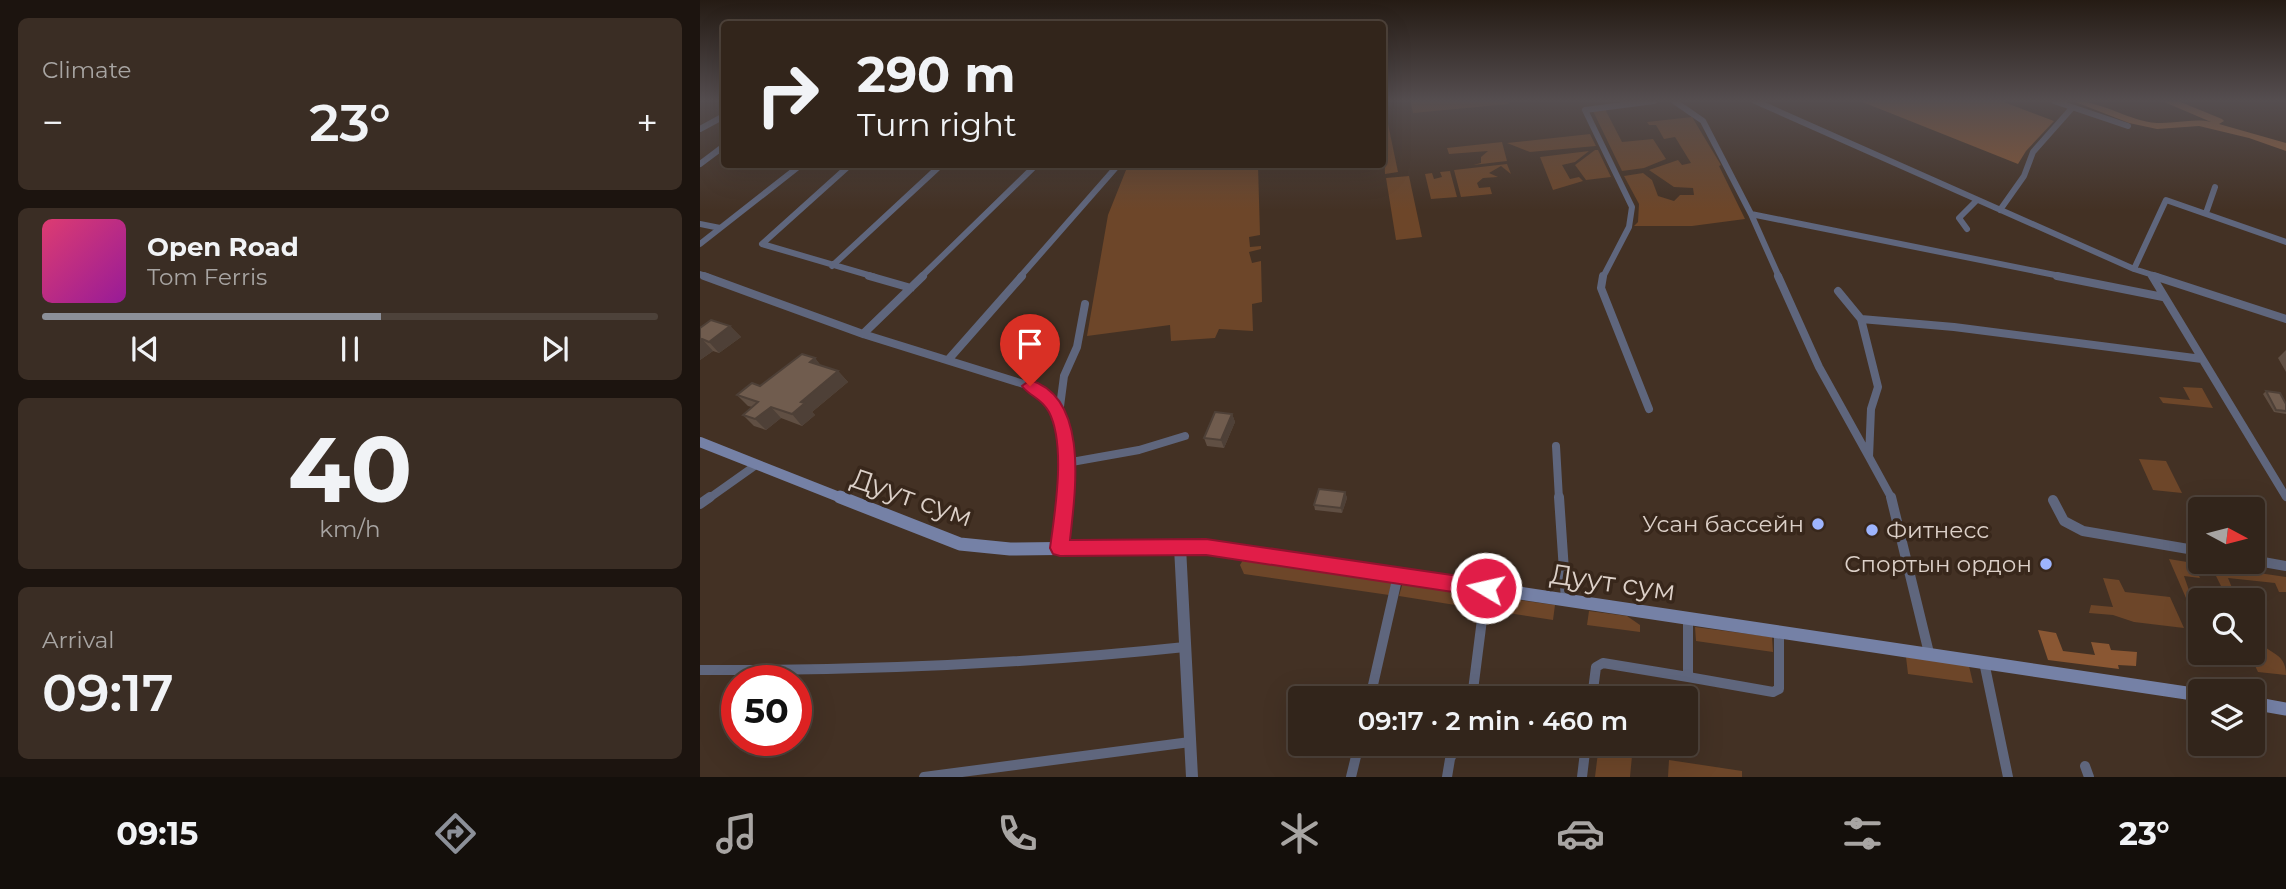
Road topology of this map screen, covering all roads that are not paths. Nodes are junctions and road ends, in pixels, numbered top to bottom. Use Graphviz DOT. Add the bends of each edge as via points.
graph roads {
  1 [pos="1598,137"];
  2 [pos="1711,137"];
  3 [pos="1836,137"];
  4 [pos="2046,137"];
  5 [pos="721,148"];
  6 [pos="700,164"];
  7 [pos="797,168"];
  8 [pos="846,168"];
  9 [pos="938,168"];
  10 [pos="1033,168"];
  11 [pos="1116,168"];
  12 [pos="2215,187"];
  13 [pos="1977,200"];
  14 [pos="2000,210"];
  15 [pos="2206,213"];
  16 [pos="1751,214"];
  17 [pos="700,224"];
  18 [pos="720,228"];
  19 [pos="1967,229"];
  20 [pos="2286,242"];
  21 [pos="700,244"];
  22 [pos="832,266"];
  23 [pos="2134,269"];
  24 [pos="700,274"];
  25 [pos="2152,276"];
  26 [pos="911,288"];
  27 [pos="1838,291"];
  28 [pos="2163,297"];
  29 [pos="1085,304"];
  30 [pos="1861,319"];
  31 [pos="2286,319"];
  32 [pos="863,334"];
  33 [pos="2202,359"];
  34 [pos="948,360"];
  35 [pos="1649,409"];
  36 [pos="1059,414"];
  37 [pos="1185,436"];
  38 [pos="700,442"];
  39 [pos="1556,446"];
  40 [pos="1869,457"];
  41 [pos="1066,463"];
  42 [pos="756,465"];
  43 [pos="2286,496"];
  44 [pos="2053,500"];
  45 [pos="700,504"];
  46 [pos="1180,547"];
  47 [pos="1060,548"];
  48 [pos="2188,549"];
  49 [pos="2265,562"];
  50 [pos="2286,566"];
  51 [pos="1398,575"];
  52 [pos="1486,588"];
  53 [pos="1566,600"];
  54 [pos="1688,618"];
  55 [pos="1779,631"];
  56 [pos="1185,647"];
  57 [pos="1929,653"];
  58 [pos="1984,662"];
  59 [pos="700,670"];
  60 [pos="1688,677"];
  61 [pos="1373,686"];
  62 [pos="1474,686"];
  63 [pos="1594,686"];
  64 [pos="2188,693"];
  65 [pos="2265,705"];
  66 [pos="2286,709"];
  67 [pos="1190,741"];
  68 [pos="1356,756"];
  69 [pos="1453,756"];
  70 [pos="1585,756"];
  71 [pos="924,777"];
  72 [pos="1192,777"];
  73 [pos="1350,777"];
  74 [pos="1447,777"];
  75 [pos="1582,777"];
  76 [pos="2008,777"];
  1 -- 35 [label="street" via="1633,215 1606,262 1601,288"];
  2 -- 16 [label="street"];
  3 -- 13 [label="street"];
  4 -- 14 [label="street"];
  5 -- 6 [label="street"];
  7 -- 18 [label="street"];
  8 -- 22 [label="street" via="762,244"];
  9 -- 22 [label="street"];
  10 -- 26 [label="street"];
  11 -- 34 [label="street"];
  12 -- 15 [label="street"];
  13 -- 14 [label="street"];
  13 -- 19 [label="street" via="1959,218"];
  14 -- 23 [label="street"];
  15 -- 20 [label="street"];
  15 -- 23 [label="street" via="2166,200"];
  16 -- 28 [label="street"];
  16 -- 40 [label="street" via="1819,367"];
  17 -- 18 [label="street"];
  18 -- 21 [label="street"];
  22 -- 26 [label="street"];
  23 -- 25 [label="street"];
  24 -- 32 [label="street"];
  25 -- 28 [label="street"];
  25 -- 31 [label="street"];
  26 -- 32 [label="street"];
  27 -- 30 [label="street"];
  28 -- 33 [label="street"];
  29 -- 36 [label="street" via="1077,347 1064,376"];
  30 -- 33 [label="street"];
  30 -- 40 [label="street" via="1878,387 1871,409"];
  32 -- 34 [label="street"];
  33 -- 43 [label="street"];
  34 -- 36 [label="street" via="1030,386 1046,394"];
  36 -- 41 [label="street"];
  37 -- 41 [label="street"];
  38 -- 42 [label="main road, Дуут сум"];
  39 -- 53 [label="street"];
  40 -- 57 [label="street" via="1892,498"];
  41 -- 47 [label="street"];
  42 -- 45 [label="street"];
  42 -- 47 [label="main road, Дуут сум" via="960,544"];
  44 -- 48 [label="street" via="2059,516 2069,525"];
  46 -- 47 [label="main road, Дуут сум"];
  46 -- 51 [label="main road, Дуут сум" via="1232,550"];
  46 -- 56 [label="street"];
  49 -- 50 [label="street"];
  51 -- 52 [label="main road, Дуут сум"];
  51 -- 61 [label="street"];
  52 -- 53 [label="main road, Дуут сум"];
  52 -- 62 [label="street"];
  53 -- 54 [label="main road, Дуут сум"];
  54 -- 55 [label="main road, Дуут сум"];
  54 -- 60 [label="street"];
  55 -- 57 [label="main road, Дуут сум"];
  55 -- 60 [label="street" via="1777,692"];
  56 -- 59 [label="street" via="1087,659"];
  56 -- 67 [label="street"];
  57 -- 58 [label="main road, Дуут сум"];
  58 -- 64 [label="main road, Дуут сум"];
  58 -- 76 [label="street"];
  60 -- 63 [label="street" via="1603,663 1596,667"];
  65 -- 66 [label="main road"];
  67 -- 71 [label="street"];
  67 -- 72 [label="street"];
  68 -- 73 [label="street"];
  69 -- 74 [label="street"];
  70 -- 75 [label="street"];
}
